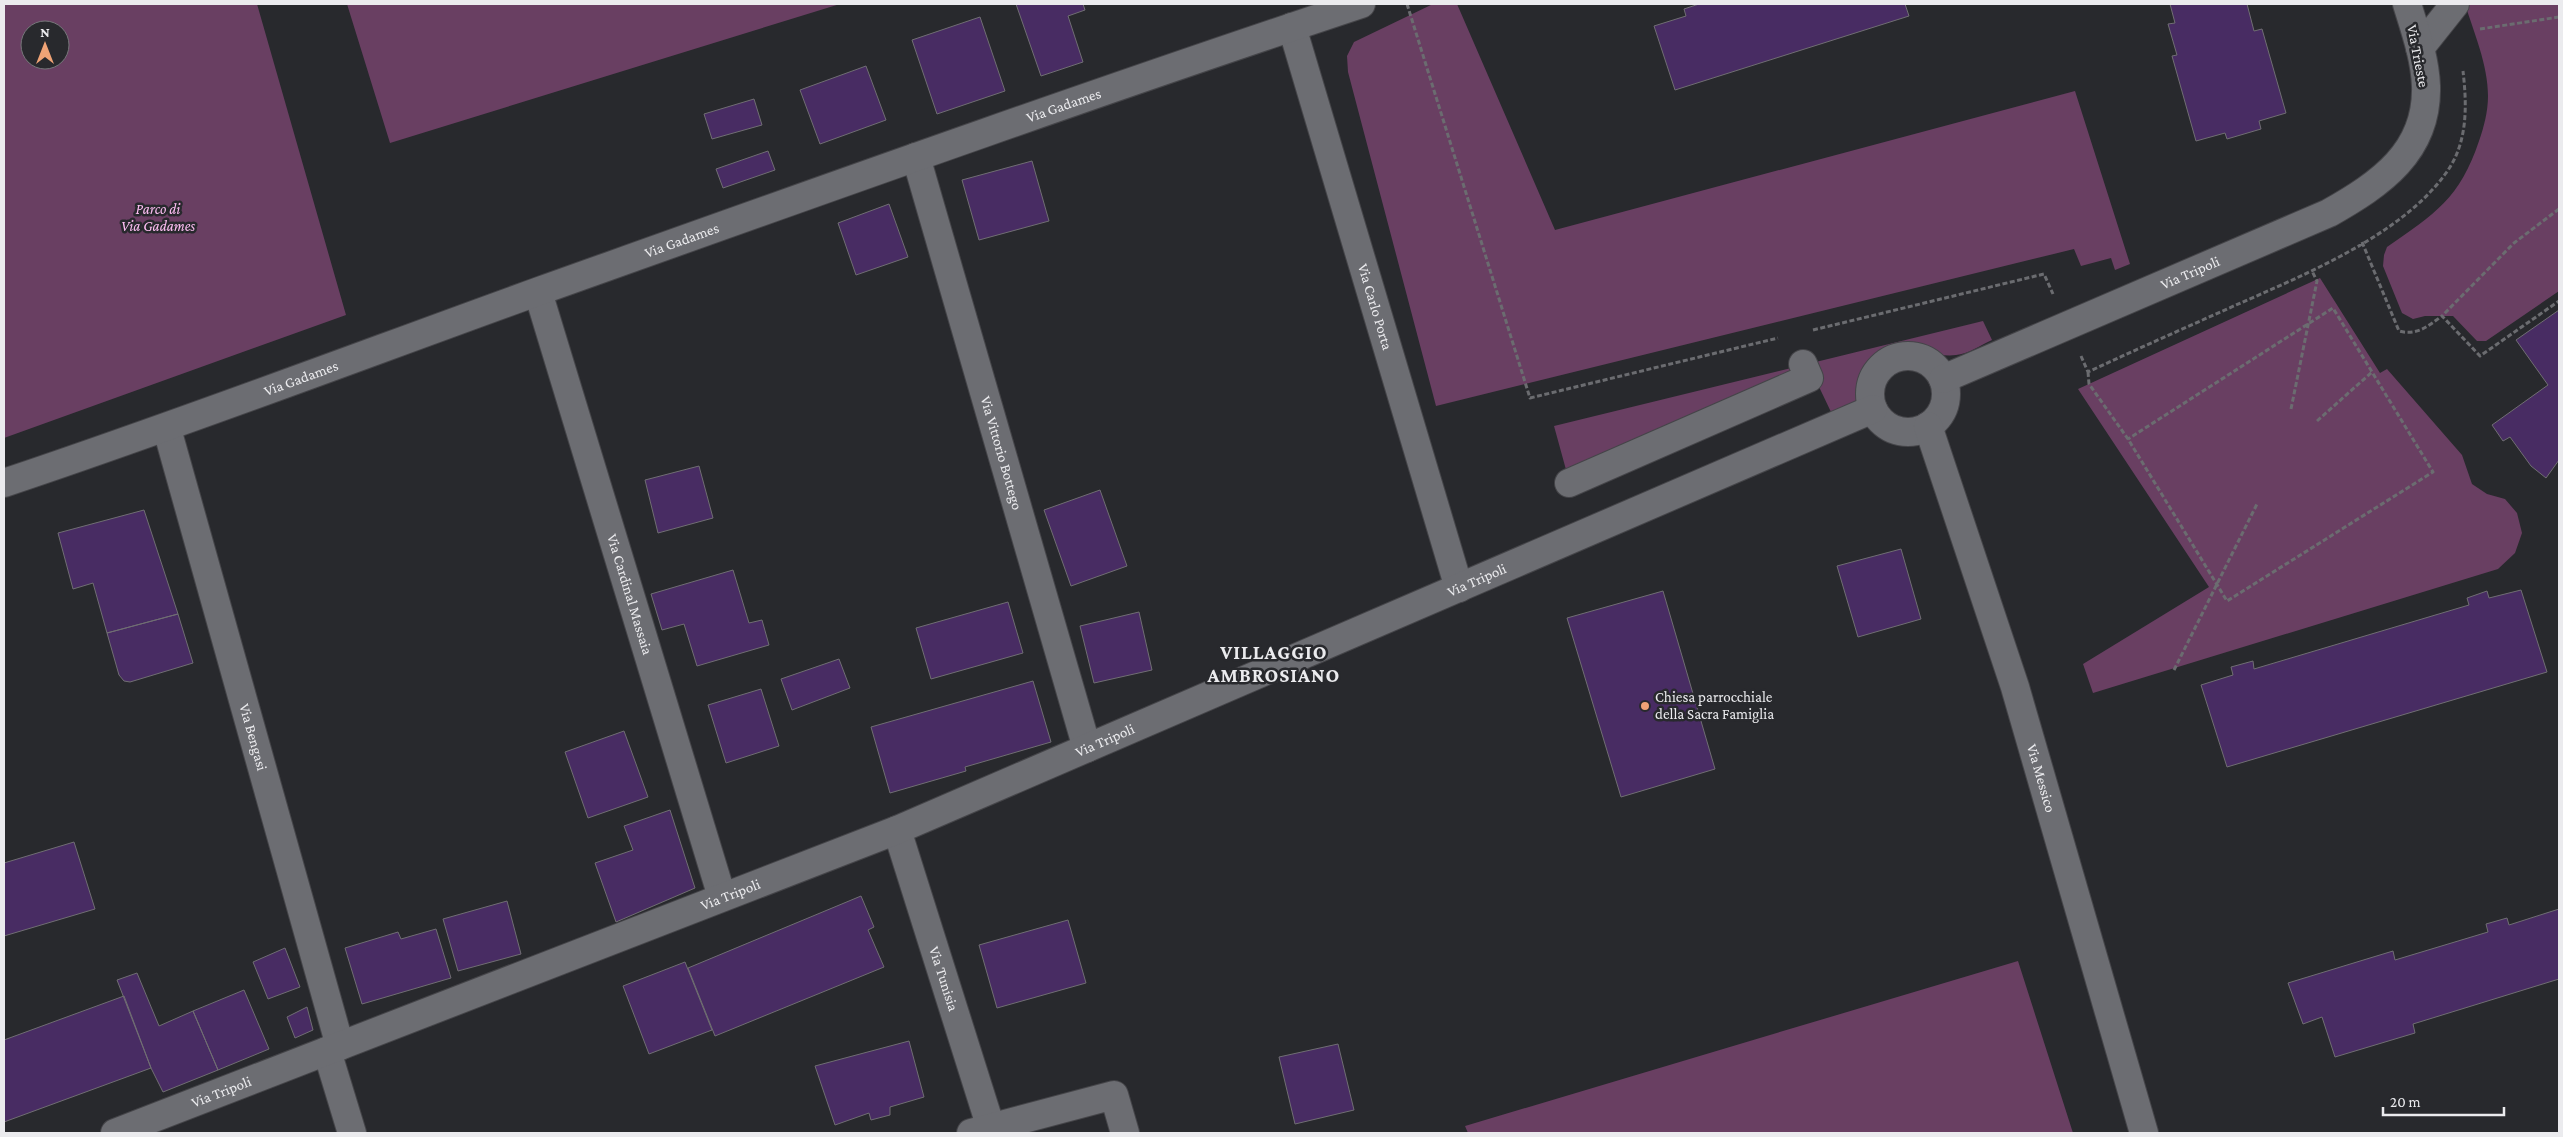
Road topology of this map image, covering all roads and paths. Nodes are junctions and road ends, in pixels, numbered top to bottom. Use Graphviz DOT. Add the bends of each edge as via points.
graph roads {
  1 [pos="1361,4"];
  2 [pos="1407,4"];
  3 [pos="2407,4"];
  4 [pos="2451,17"];
  5 [pos="2559,17"];
  6 [pos="1292,27"];
  7 [pos="2420,48"];
  8 [pos="2462,67"];
  9 [pos="2415,137"];
  10 [pos="916,157"];
  11 [pos="2559,208"];
  12 [pos="2362,242"];
  13 [pos="2312,271"];
  14 [pos="538,292"];
  15 [pos="2559,301"];
  16 [pos="2442,316"];
  17 [pos="2307,325"];
  18 [pos="2067,326"];
  19 [pos="1811,330"];
  20 [pos="1782,337"];
  21 [pos="1804,364"];
  22 [pos="2088,372"];
  23 [pos="2372,372"];
  24 [pos="1943,379"];
  25 [pos="1873,409"];
  26 [pos="2291,409"];
  27 [pos="2317,421"];
  28 [pos="1928,426"];
  29 [pos="167,428"];
  30 [pos="2128,439"];
  31 [pos="1569,483"];
  32 [pos="4,484"];
  33 [pos="2257,504"];
  34 [pos="2217,585"];
  35 [pos="1458,588"];
  36 [pos="2174,670"];
  37 [pos="1087,748"];
  38 [pos="897,830"];
  39 [pos="722,897"];
  40 [pos="333,1049"];
  41 [pos="981,1130"];
  42 [pos="115,1133"];
  43 [pos="352,1133"];
  44 [pos="1125,1133"];
  45 [pos="2144,1133"];
  1 -- 6 [label="street, Via Gadames"];
  2 -- 20 [label="path" via="1530,398"];
  3 -- 7 [label="street, Via Trieste"];
  4 -- 5 [label="path"];
  4 -- 7 [label="street"];
  6 -- 10 [label="street, Via Gadames"];
  6 -- 35 [label="street, Via Carlo Porta"];
  7 -- 9 [label="street, Via Trieste" via="2426,97"];
  8 -- 12 [label="path" via="2466,104 2462,142 2447,172 2425,198 2396,222"];
  9 -- 18 [label="street, Via Tripoli" via="2399,163 2376,184 2329,212"];
  10 -- 14 [label="street, Via Gadames"];
  10 -- 37 [label="street, Via Vittorio Bottego"];
  11 -- 16 [label="path" via="2514,243"];
  12 -- 13 [label="path"];
  12 -- 16 [label="path" via="2399,331 2416,332"];
  13 -- 17 [label="path" via="2317,281"];
  13 -- 22 [label="path"];
  14 -- 29 [label="street, Via Gadames"];
  14 -- 39 [label="street, Via Cardinal Massaia"];
  15 -- 16 [label="path" via="2480,356"];
  17 -- 23 [label="path" via="2333,308"];
  17 -- 26 [label="path"];
  17 -- 30 [label="path"];
  18 -- 19 [label="path" via="2044,274"];
  18 -- 22 [label="path"];
  18 -- 24 [label="street, Via Tripoli"];
  21 -- 31 [label="street" via="1809,378"];
  22 -- 30 [label="path" via="2089,384"];
  23 -- 27 [label="path"];
  23 -- 34 [label="path" via="2433,472 2227,601"];
  24 -- 25 [label="street" via="1932,365 1916,357 1892,359 1883,366 1870,386"];
  24 -- 28 [label="street" via="1946,390 1942,410"];
  25 -- 28 [label="street" via="1880,420 1903,432"];
  25 -- 35 [label="street, Via Tripoli"];
  28 -- 45 [label="street, Via Messico" via="2015,688"];
  29 -- 32 [label="street, Via Gadames"];
  29 -- 40 [label="street, Via Bengasi"];
  30 -- 34 [label="path"];
  33 -- 34 [label="path"];
  34 -- 36 [label="path"];
  35 -- 37 [label="street, Via Tripoli"];
  37 -- 38 [label="street, Via Tripoli"];
  38 -- 39 [label="street, Via Tripoli"];
  38 -- 41 [label="street, Via Tunisia"];
  39 -- 40 [label="street, Via Tripoli"];
  40 -- 42 [label="street, Via Tripoli"];
  40 -- 43 [label="street"];
  41 -- 44 [label="street" via="1114,1095"];
}
